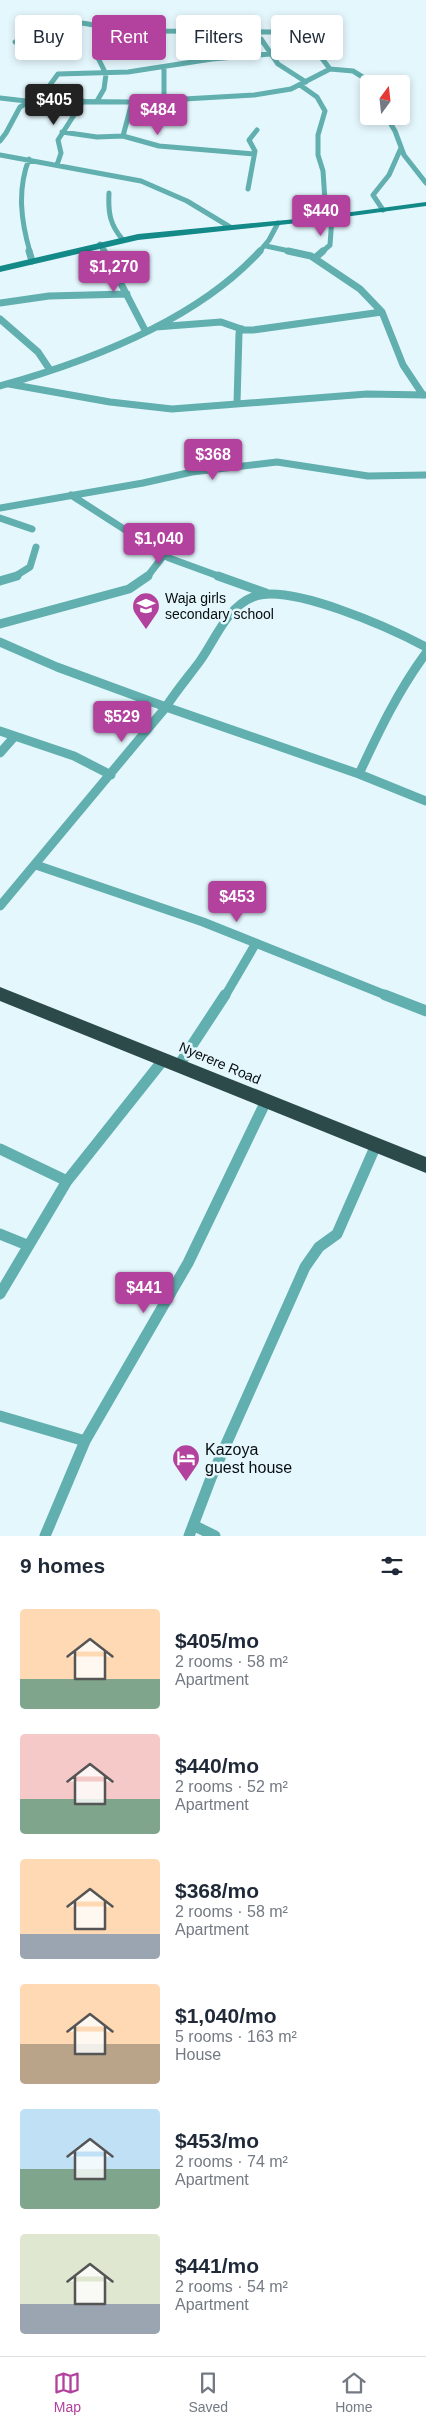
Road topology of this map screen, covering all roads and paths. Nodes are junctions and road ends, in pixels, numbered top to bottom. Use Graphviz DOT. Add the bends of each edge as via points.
graph roads {
  1 [pos="261,32"];
  2 [pos="261,39"];
  3 [pos="270,54"];
  4 [pos="100,60"];
  5 [pos="164,68"];
  6 [pos="330,69"];
  7 [pos="104,73"];
  8 [pos="360,75"];
  9 [pos="303,83"];
  10 [pos="2,99"];
  11 [pos="164,100"];
  12 [pos="26,101"];
  13 [pos="83,101"];
  14 [pos="97,101"];
  15 [pos="132,102"];
  16 [pos="391,125"];
  17 [pos="257,130"];
  18 [pos="62,132"];
  19 [pos="123,136"];
  20 [pos="0,141"];
  21 [pos="401,148"];
  22 [pos="254,154"];
  23 [pos="0,155"];
  24 [pos="29,159"];
  25 [pos="57,165"];
  26 [pos="426,183"];
  27 [pos="248,189"];
  28 [pos="109,193"];
  29 [pos="426,204"];
  30 [pos="384,210"];
  31 [pos="331,217"];
  32 [pos="278,223"];
  33 [pos="230,227"];
  34 [pos="123,240"];
  35 [pos="100,244"];
  36 [pos="266,246"];
  37 [pos="316,258"];
  38 [pos="32,261"];
  39 [pos="0,269"];
  40 [pos="127,294"];
  41 [pos="0,302"];
  42 [pos="382,312"];
  43 [pos="0,319"];
  44 [pos="153,327"];
  45 [pos="242,329"];
  46 [pos="146,332"];
  47 [pos="50,370"];
  48 [pos="9,384"];
  49 [pos="0,386"];
  50 [pos="424,395"];
  51 [pos="237,403"];
  52 [pos="426,475"];
  53 [pos="71,495"];
  54 [pos="0,508"];
  55 [pos="0,518"];
  56 [pos="32,529"];
  57 [pos="36,547"];
  58 [pos="164,555"];
  59 [pos="0,581"];
  60 [pos="268,594"];
  61 [pos="0,624"];
  62 [pos="0,642"];
  63 [pos="426,647"];
  64 [pos="426,653"];
  65 [pos="422,669"];
  66 [pos="166,707"];
  67 [pos="0,730"];
  68 [pos="15,736"];
  69 [pos="0,753"];
  70 [pos="358,774"];
  71 [pos="111,776"];
  72 [pos="426,800"];
  73 [pos="36,865"];
  74 [pos="0,906"];
  75 [pos="256,943"];
  76 [pos="0,994"];
  77 [pos="426,1011"];
  78 [pos="171,1062"];
  79 [pos="266,1101"];
  80 [pos="376,1145"];
  81 [pos="0,1149"];
  82 [pos="426,1165"];
  83 [pos="67,1181"];
  84 [pos="0,1234"];
  85 [pos="28,1245"];
  86 [pos="0,1294"];
  87 [pos="0,1416"];
  88 [pos="85,1441"];
  89 [pos="191,1530"];
  90 [pos="45,1536"];
  91 [pos="215,1536"];
  1 -- 6 [label="street" via="276,33 314,48"];
  2 -- 3 [label="street"];
  3 -- 5 [label="street" via="212,59"];
  3 -- 9 [label="street"];
  4 -- 7 [label="street"];
  5 -- 7 [label="street"];
  5 -- 11 [label="street"];
  6 -- 8 [label="street" via="353,71"];
  6 -- 9 [label="street"];
  7 -- 12 [label="street" via="58,74 44,92"];
  7 -- 14 [label="street" via="104,90"];
  9 -- 11 [label="street" via="291,89 254,95"];
  9 -- 31 [label="street" via="317,97 325,112 318,135 318,155 323,170 325,201"];
  10 -- 12 [label="street"];
  11 -- 15 [label="street"];
  12 -- 13 [label="street"];
  12 -- 20 [label="street" via="12,117 8,133"];
  13 -- 14 [label="street"];
  13 -- 18 [label="street"];
  14 -- 15 [label="street"];
  15 -- 19 [label="street"];
  16 -- 21 [label="street"];
  17 -- 22 [label="street" via="249,140"];
  18 -- 19 [label="street" via="97,137"];
  18 -- 25 [label="street" via="58,140 60,153"];
  19 -- 22 [label="street" via="159,146"];
  21 -- 26 [label="street"];
  21 -- 30 [label="street" via="389,175 372,195"];
  22 -- 27 [label="street"];
  23 -- 24 [label="street"];
  24 -- 25 [label="street"];
  24 -- 38 [label="street" via="22,178 22,193 25,236"];
  25 -- 33 [label="street" via="151,185 187,201"];
  28 -- 34 [label="street" via="109,222"];
  29 -- 30 [label="main road"];
  30 -- 31 [label="main road"];
  31 -- 32 [label="main road"];
  31 -- 37 [label="street" via="330,245"];
  32 -- 33 [label="main road"];
  32 -- 36 [label="street"];
  33 -- 34 [label="main road"];
  34 -- 35 [label="main road"];
  35 -- 38 [label="main road"];
  35 -- 40 [label="street"];
  36 -- 37 [label="street"];
  36 -- 44 [label="street" via="235,277"];
  37 -- 42 [label="street" via="360,289"];
  38 -- 39 [label="main road"];
  40 -- 41 [label="street" via="49,296"];
  40 -- 46 [label="street"];
  42 -- 45 [label="street" via="286,327"];
  42 -- 50 [label="street" via="402,365"];
  43 -- 47 [label="street" via="38,352"];
  44 -- 45 [label="street" via="221,322"];
  44 -- 46 [label="street"];
  45 -- 51 [label="street" via="239,333"];
  46 -- 47 [label="street"];
  47 -- 48 [label="street"];
  48 -- 49 [label="street"];
  48 -- 51 [label="street" via="140,408 172,409"];
  50 -- 51 [label="street" via="367,394"];
  52 -- 53 [label="street" via="368,476 277,462 192,472"];
  53 -- 54 [label="street"];
  53 -- 58 [label="street"];
  55 -- 56 [label="street"];
  57 -- 59 [label="street" via="31,568"];
  58 -- 60 [label="street"];
  58 -- 61 [label="street" via="145,580 129,589"];
  60 -- 63 [label="street" via="307,600 384,625"];
  60 -- 66 [label="street" via="252,597 238,609"];
  62 -- 66 [label="street"];
  64 -- 65 [label="street"];
  65 -- 70 [label="street" via="404,683"];
  66 -- 70 [label="street"];
  66 -- 71 [label="street"];
  67 -- 68 [label="street"];
  68 -- 69 [label="street"];
  68 -- 71 [label="street" via="74,756"];
  70 -- 72 [label="street"];
  71 -- 73 [label="street"];
  73 -- 74 [label="street"];
  73 -- 75 [label="street"];
  75 -- 77 [label="street"];
  75 -- 78 [label="street" via="235,980"];
  76 -- 78 [label="highway, Nyerere Road"];
  78 -- 79 [label="highway, Nyerere Road"];
  78 -- 83 [label="street"];
  79 -- 80 [label="highway, Nyerere Road"];
  79 -- 88 [label="street" via="188,1263"];
  80 -- 82 [label="highway, Nyerere Road"];
  80 -- 89 [label="street" via="336,1234 319,1247 305,1267"];
  81 -- 83 [label="street"];
  83 -- 85 [label="street"];
  84 -- 85 [label="street"];
  85 -- 86 [label="street"];
  87 -- 88 [label="street"];
  88 -- 90 [label="street"];
  89 -- 91 [label="street"];
}
